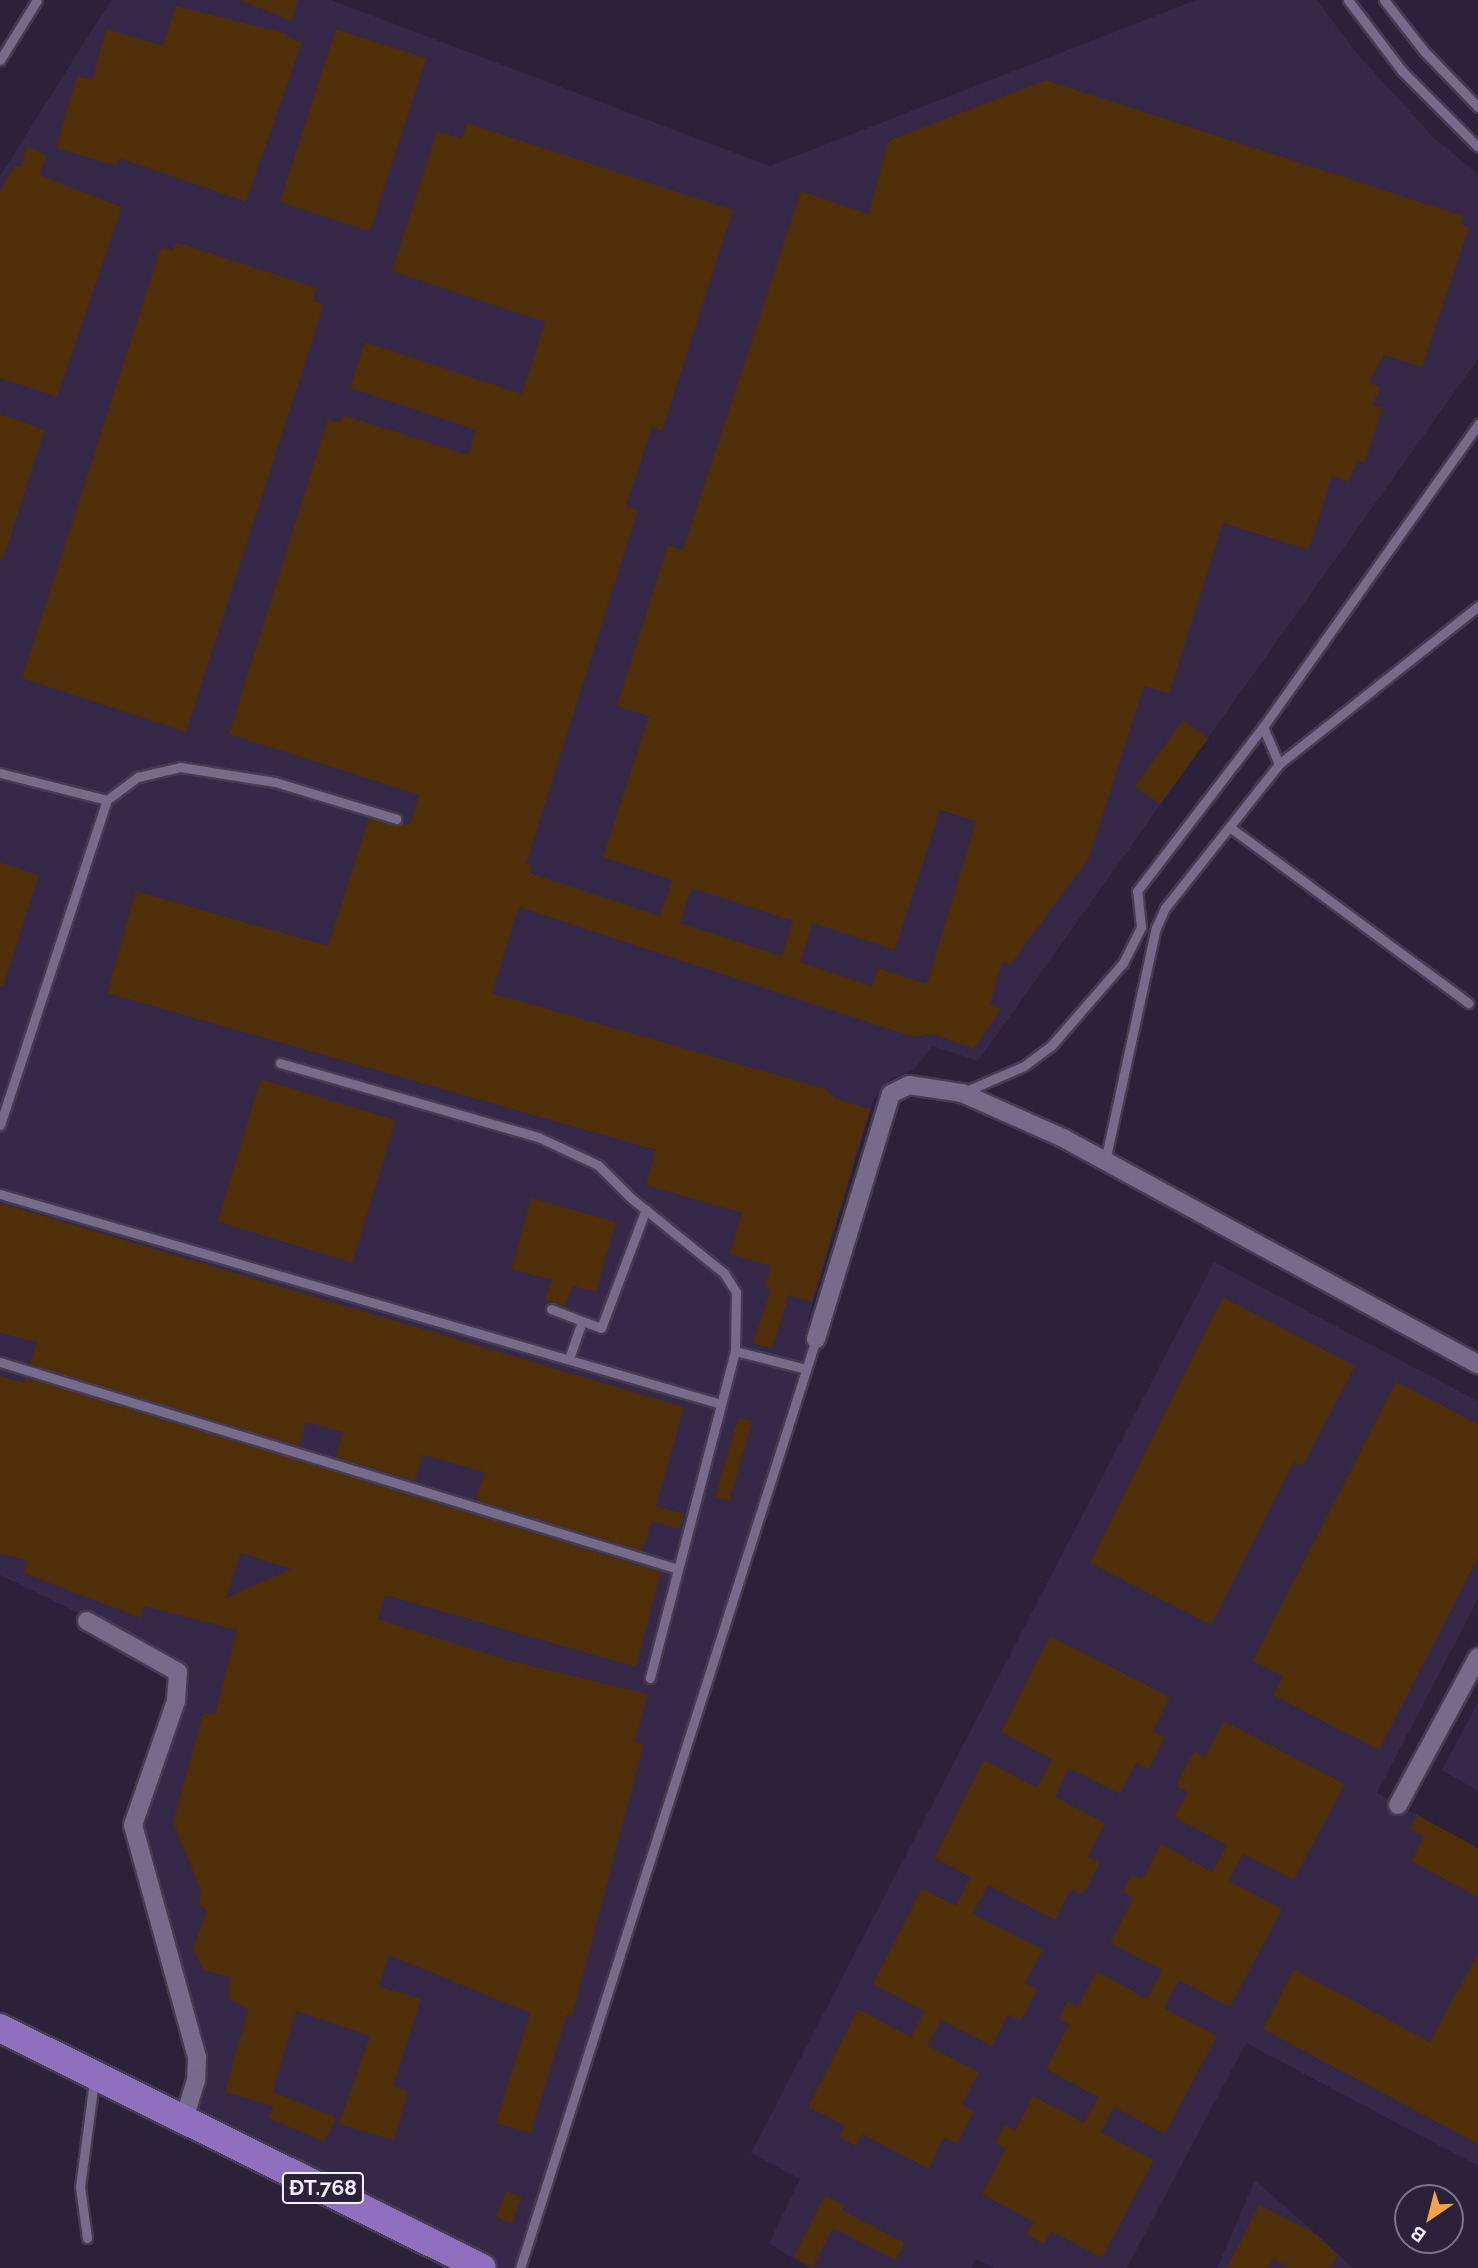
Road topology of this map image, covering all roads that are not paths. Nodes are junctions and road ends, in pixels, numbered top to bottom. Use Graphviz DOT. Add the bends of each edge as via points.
graph roads {
  1 [pos="37,0"];
  2 [pos="1348,0"];
  3 [pos="1384,0"];
  4 [pos="0,60"];
  5 [pos="1478,107"];
  6 [pos="1478,147"];
  7 [pos="1478,424"];
  8 [pos="1478,606"];
  9 [pos="1263,727"];
  10 [pos="1279,764"];
  11 [pos="0,773"];
  12 [pos="107,800"];
  13 [pos="397,819"];
  14 [pos="1231,828"];
  15 [pos="1468,1003"];
  16 [pos="280,1063"];
  17 [pos="962,1093"];
  18 [pos="0,1125"];
  19 [pos="1105,1161"];
  20 [pos="0,1194"];
  21 [pos="646,1209"];
  22 [pos="551,1309"];
  23 [pos="582,1321"];
  24 [pos="816,1339"];
  25 [pos="735,1351"];
  26 [pos="569,1359"];
  27 [pos="0,1362"];
  28 [pos="1478,1364"];
  29 [pos="806,1369"];
  30 [pos="721,1404"];
  31 [pos="678,1569"];
  32 [pos="87,1621"];
  33 [pos="1478,1657"];
  34 [pos="650,1678"];
  35 [pos="1398,1805"];
  36 [pos="0,2028"];
  37 [pos="103,2079"];
  38 [pos="173,2114"];
  39 [pos="87,2238"];
  40 [pos="482,2268"];
  41 [pos="520,2268"];
  1 -- 4 [label="lane"];
  2 -- 6 [label="lane" via="1402,71"];
  3 -- 5 [label="lane" via="1424,51"];
  7 -- 9 [label="lane"];
  8 -- 10 [label="lane"];
  9 -- 10 [label="lane"];
  9 -- 17 [label="lane" via="1137,891 1141,927 1123,963 1051,1046 1024,1066"];
  10 -- 14 [label="lane"];
  11 -- 12 [label="lane"];
  12 -- 13 [label="lane" via="138,777 180,767 275,782"];
  12 -- 18 [label="lane"];
  14 -- 15 [label="lane"];
  14 -- 19 [label="lane" via="1159,917"];
  16 -- 21 [label="lane" via="538,1137 598,1165"];
  17 -- 19 [label="street"];
  17 -- 24 [label="street" via="909,1086 891,1094"];
  19 -- 28 [label="street"];
  20 -- 26 [label="lane"];
  21 -- 23 [label="lane" via="601,1328"];
  21 -- 25 [label="lane" via="724,1273 736,1292"];
  22 -- 23 [label="lane"];
  23 -- 26 [label="lane"];
  24 -- 29 [label="lane"];
  25 -- 29 [label="lane"];
  25 -- 30 [label="lane"];
  26 -- 30 [label="lane"];
  27 -- 31 [label="lane"];
  29 -- 41 [label="lane"];
  30 -- 31 [label="lane"];
  31 -- 34 [label="lane"];
  32 -- 38 [label="street" via="178,1672 176,1701 133,1825 197,2057 196,2080"];
  33 -- 35 [label="street"];
  36 -- 37 [label="main road, ĐT.768"];
  37 -- 38 [label="main road, ĐT.768"];
  37 -- 39 [label="lane" via="80,2187"];
  38 -- 40 [label="main road, ĐT.768"];
}
